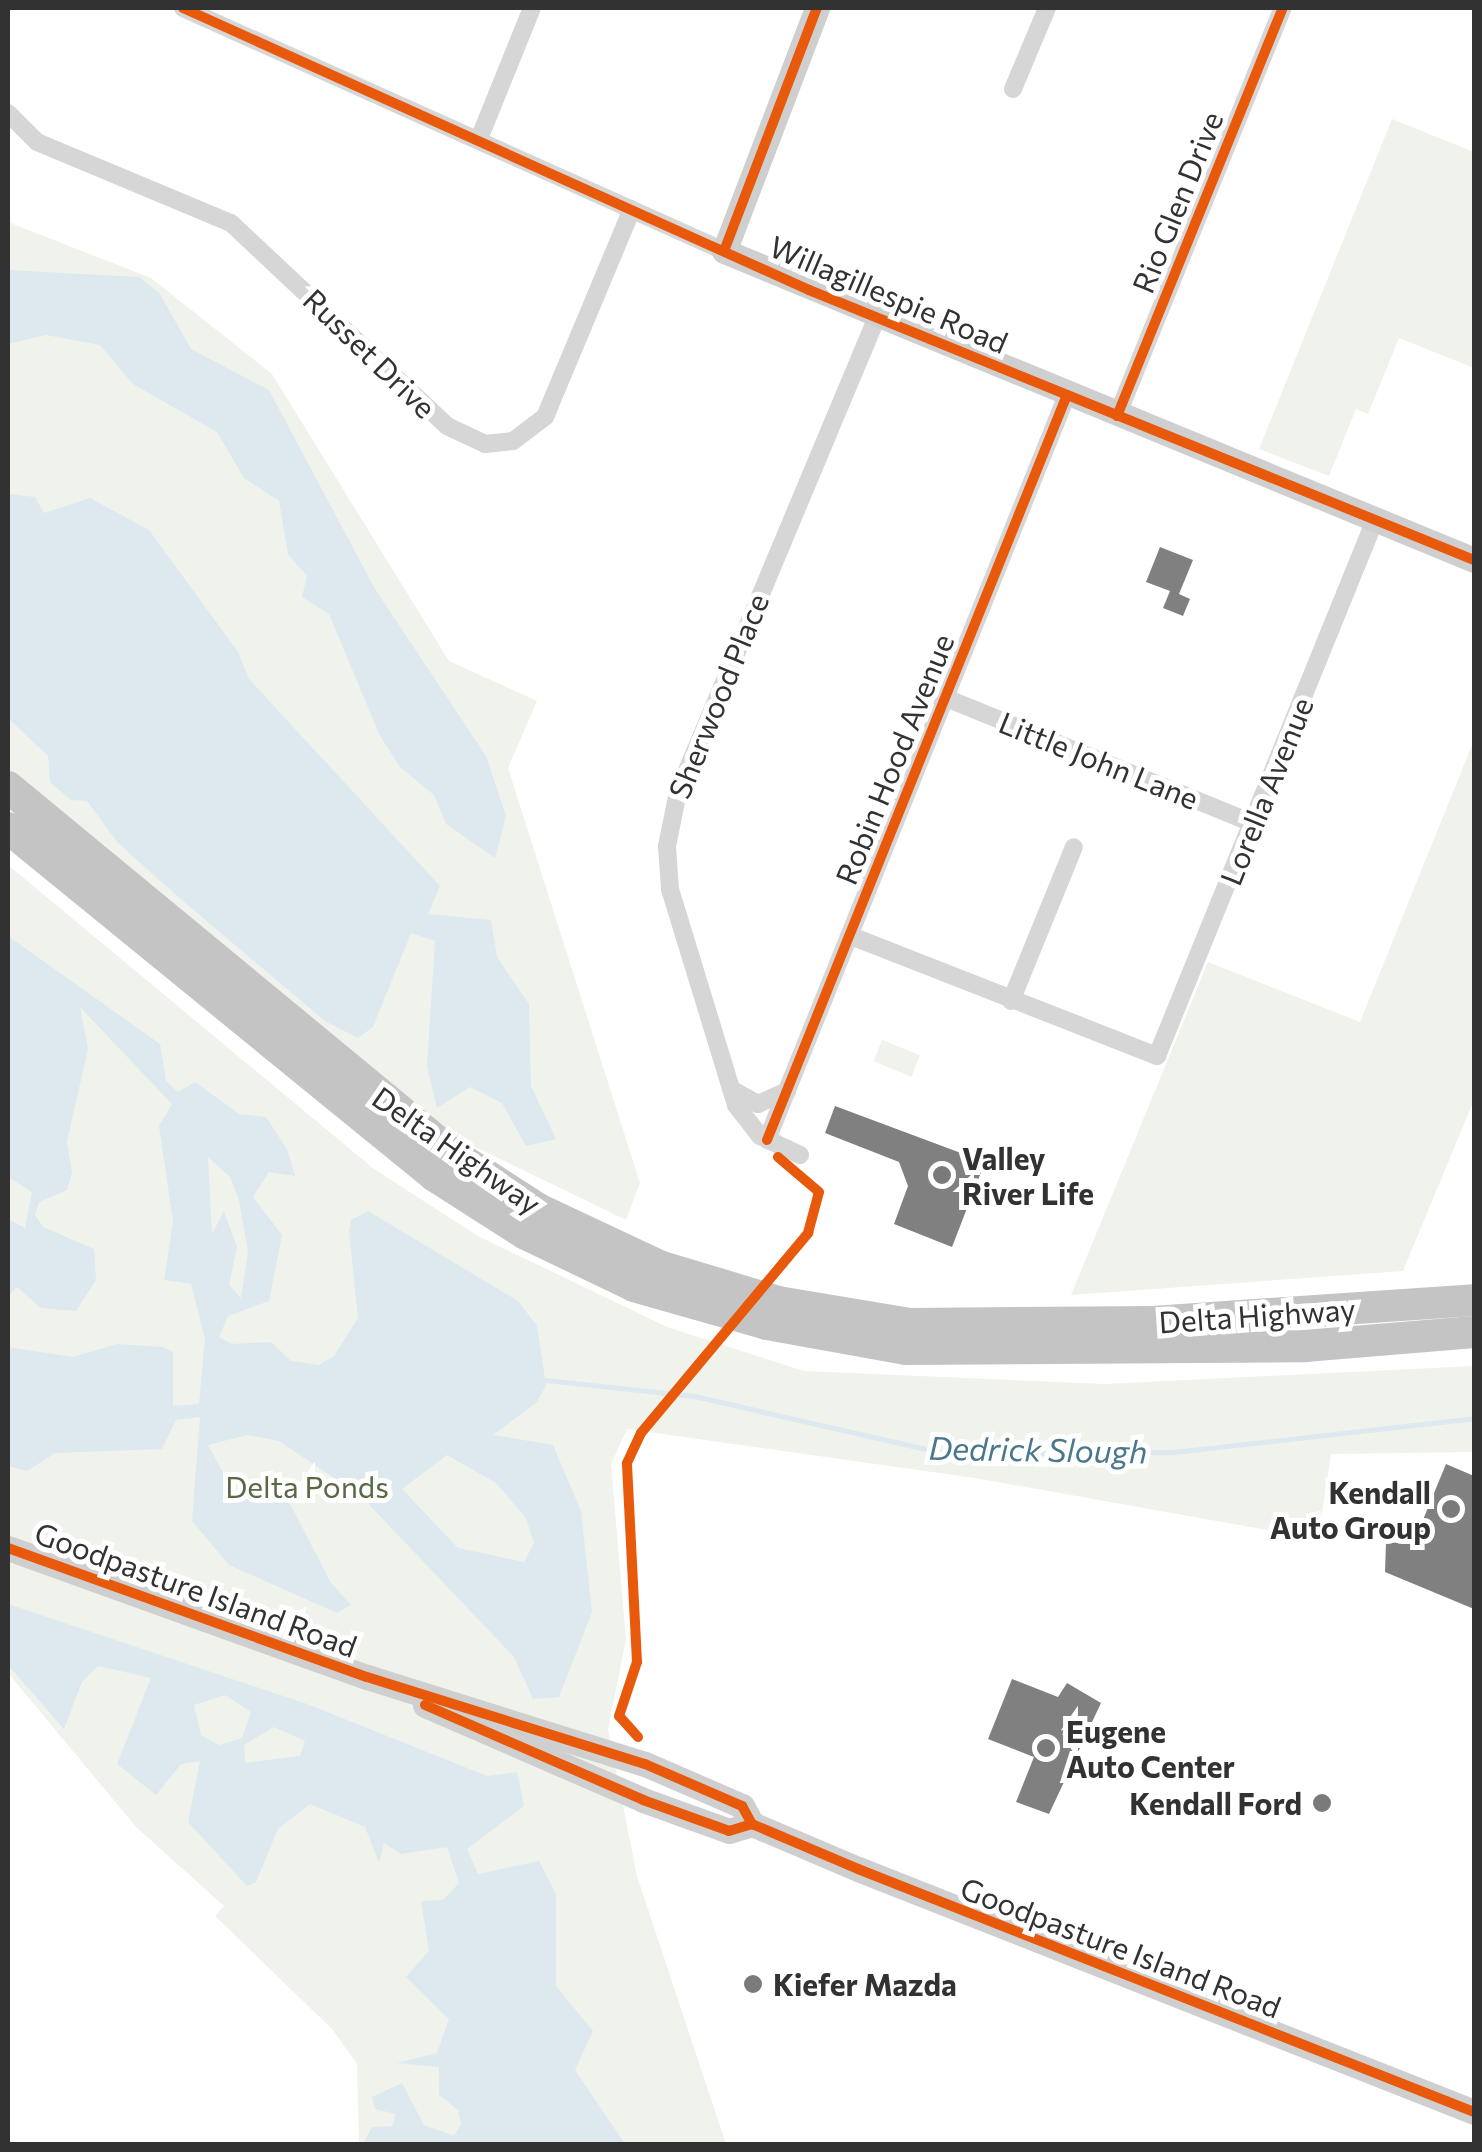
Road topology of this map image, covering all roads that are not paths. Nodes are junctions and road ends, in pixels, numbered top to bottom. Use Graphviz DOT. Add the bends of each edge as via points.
graph roads {
  1 [pos="183,8"];
  2 [pos="532,8"];
  3 [pos="817,8"];
  4 [pos="1047,8"];
  5 [pos="1283,8"];
  6 [pos="1013,89"];
  7 [pos="8,113"];
  8 [pos="479,140"];
  9 [pos="632,209"];
  10 [pos="724,251"];
  11 [pos="877,317"];
  12 [pos="1067,395"];
  13 [pos="1117,416"];
  14 [pos="1375,520"];
  15 [pos="1474,560"];
  16 [pos="946,698"];
  17 [pos="8,788"];
  18 [pos="1253,823"];
  19 [pos="8,828"];
  20 [pos="1074,847"];
  21 [pos="850,936"];
  22 [pos="1011,1001"];
  23 [pos="730,1088"];
  24 [pos="788,1090"];
  25 [pos="767,1140"];
  26 [pos="800,1155"];
  27 [pos="1474,1300"];
  28 [pos="1474,1332"];
  29 [pos="1474,1342"];
  30 [pos="1305,1346"];
  31 [pos="8,1548"];
  32 [pos="1474,2112"];
  1 -- 8 [label="street, Willagillespie Road"];
  2 -- 8 [label="street"];
  3 -- 10 [label="main road"];
  4 -- 6 [label="street"];
  5 -- 13 [label="street, Rio Glen Drive"];
  7 -- 9 [label="street, Russet Drive" via="37,142 231,224 447,426 485,444 523,437 545,417"];
  8 -- 9 [label="street, Willagillespie Road"];
  9 -- 10 [label="street, Willagillespie Road"];
  10 -- 11 [label="main road, Willagillespie Road"];
  11 -- 12 [label="main road, Willagillespie Road"];
  11 -- 23 [label="street, Sherwood Place" via="670,821 667,878"];
  12 -- 13 [label="main road, Willagillespie Road"];
  12 -- 16 [label="street, Robin Hood Avenue"];
  13 -- 14 [label="main road, Willagillespie Road"];
  14 -- 15 [label="main road, Willagillespie Road"];
  14 -- 18 [label="street, Lorella Avenue"];
  16 -- 18 [label="street, Little John Lane"];
  16 -- 21 [label="street, Robin Hood Avenue"];
  17 -- 27 [label="highway, Delta Highway" via="450,1152 566,1224 660,1266 796,1306 910,1324 1153,1322"];
  18 -- 22 [label="street, Lorella Avenue" via="1153,1058"];
  19 -- 30 [label="highway, Delta Highway" via="435,1176 536,1240 634,1286 767,1324 906,1349"];
  20 -- 22 [label="street"];
  21 -- 22 [label="street"];
  21 -- 24 [label="street, Robin Hood Avenue"];
  23 -- 24 [label="street" via="758,1104"];
  23 -- 25 [label="street, Sherwood Place" via="746,1121"];
  24 -- 25 [label="street, Robin Hood Avenue"];
  25 -- 26 [label="street, Sherwood Place"];
  28 -- 30 [label="highway, Delta Highway"];
  29 -- 30 [label="highway"];
  31 -- 32 [label="main road, Goodpasture Island Road" via="367,1676 643,1800 729,1831 752,1824"];
}
